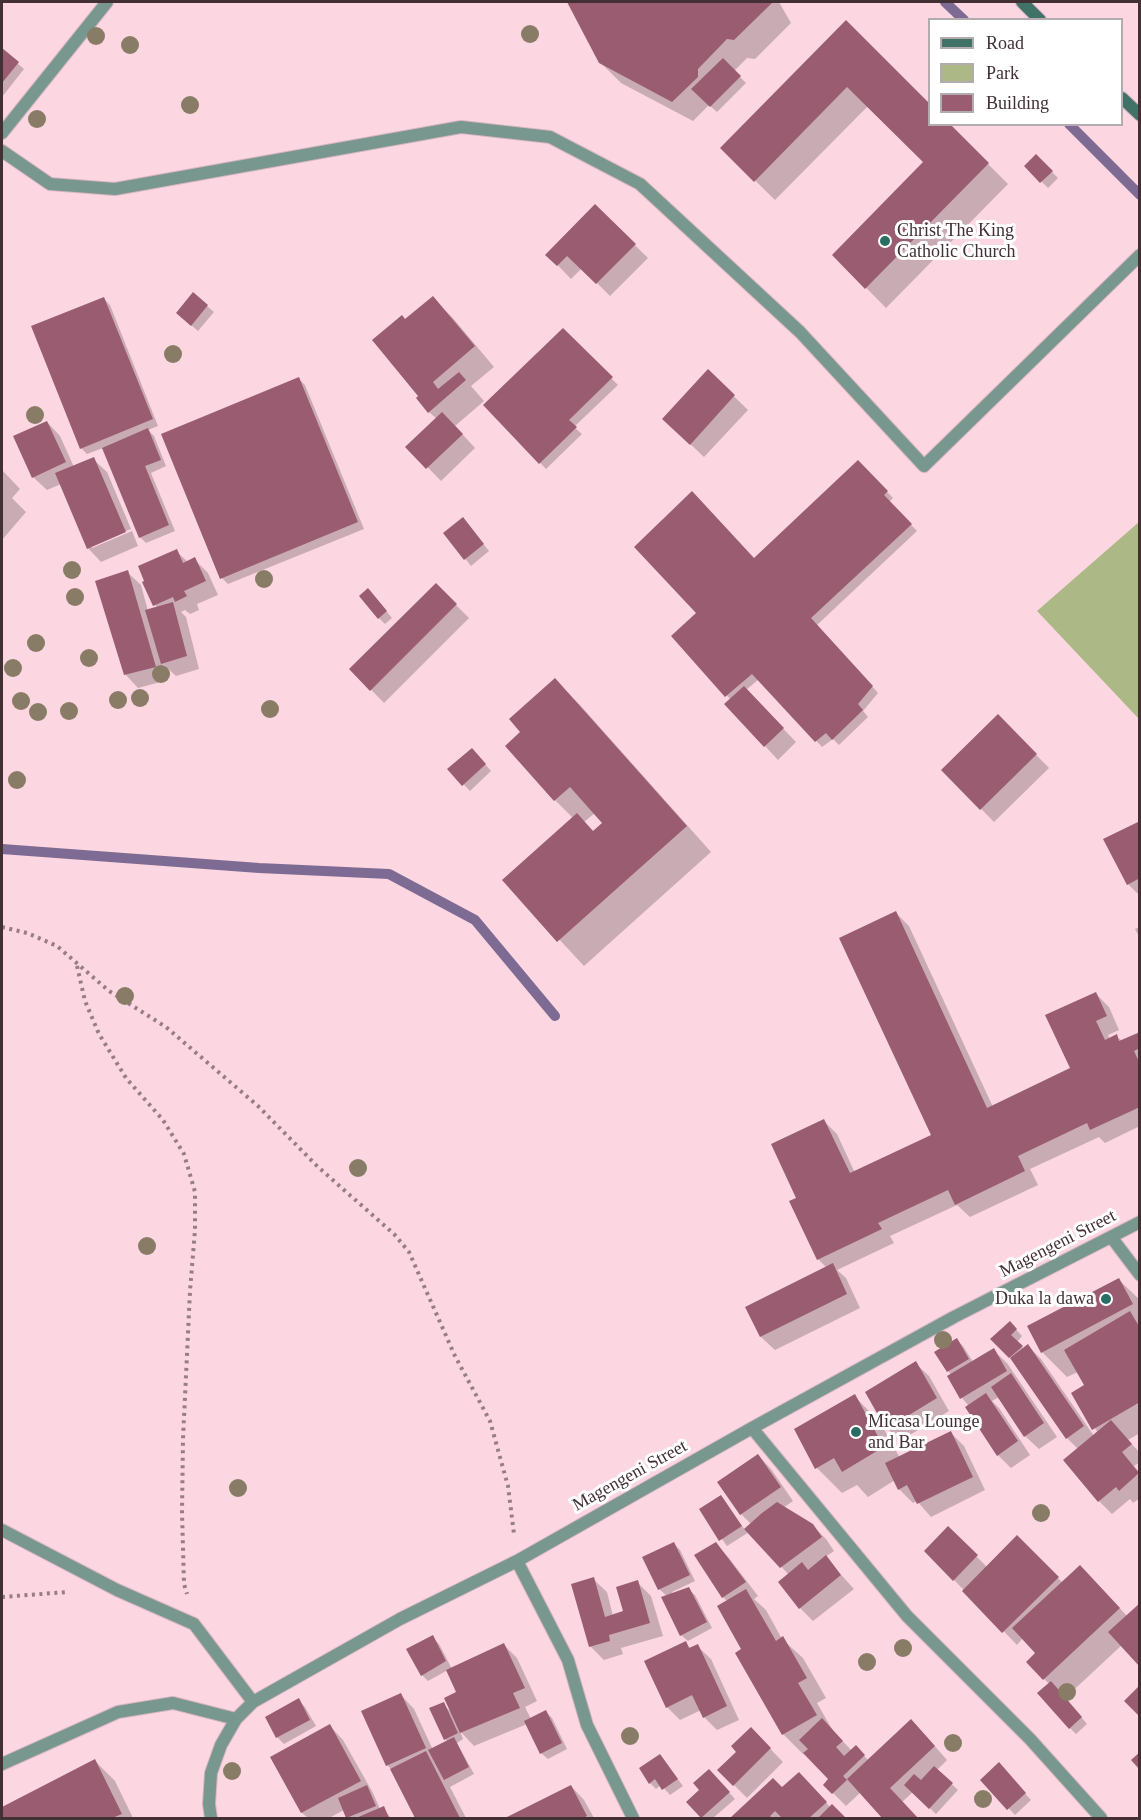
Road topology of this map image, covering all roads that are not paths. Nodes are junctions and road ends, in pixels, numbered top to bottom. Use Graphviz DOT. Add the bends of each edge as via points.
graph roads {
  1 [pos="107,2"];
  2 [pos="1022,2"];
  3 [pos="1038,18"];
  4 [pos="1123,99"];
  5 [pos="1140,115"];
  6 [pos="2,133"];
  7 [pos="2,151"];
  8 [pos="1140,255"];
  9 [pos="1140,1222"];
  10 [pos="1112,1238"];
  11 [pos="1140,1275"];
  12 [pos="752,1428"];
  13 [pos="2,1530"];
  14 [pos="517,1561"];
  15 [pos="254,1702"];
  16 [pos="236,1719"];
  17 [pos="2,1764"];
  18 [pos="211,1818"];
  19 [pos="633,1818"];
  20 [pos="1101,1818"];
  1 -- 6 [label="street"];
  2 -- 3 [label="main road"];
  4 -- 5 [label="main road"];
  7 -- 8 [label="street" via="50,184 115,189 461,127 550,137 640,184 800,332 924,466"];
  9 -- 10 [label="street, Magengeni Street"];
  10 -- 11 [label="street"];
  10 -- 12 [label="street, Magengeni Street" via="954,1317"];
  12 -- 14 [label="street, Magengeni Street"];
  12 -- 20 [label="street" via="907,1616 1030,1739"];
  13 -- 15 [label="street" via="117,1590 194,1624"];
  14 -- 15 [label="street, Magengeni Street" via="400,1619"];
  14 -- 19 [label="street" via="568,1660 587,1725"];
  15 -- 16 [label="street, Magengeni Street"];
  16 -- 17 [label="street" via="173,1703 118,1712"];
  16 -- 18 [label="street, Magengeni Street" via="211,1773"];
}
